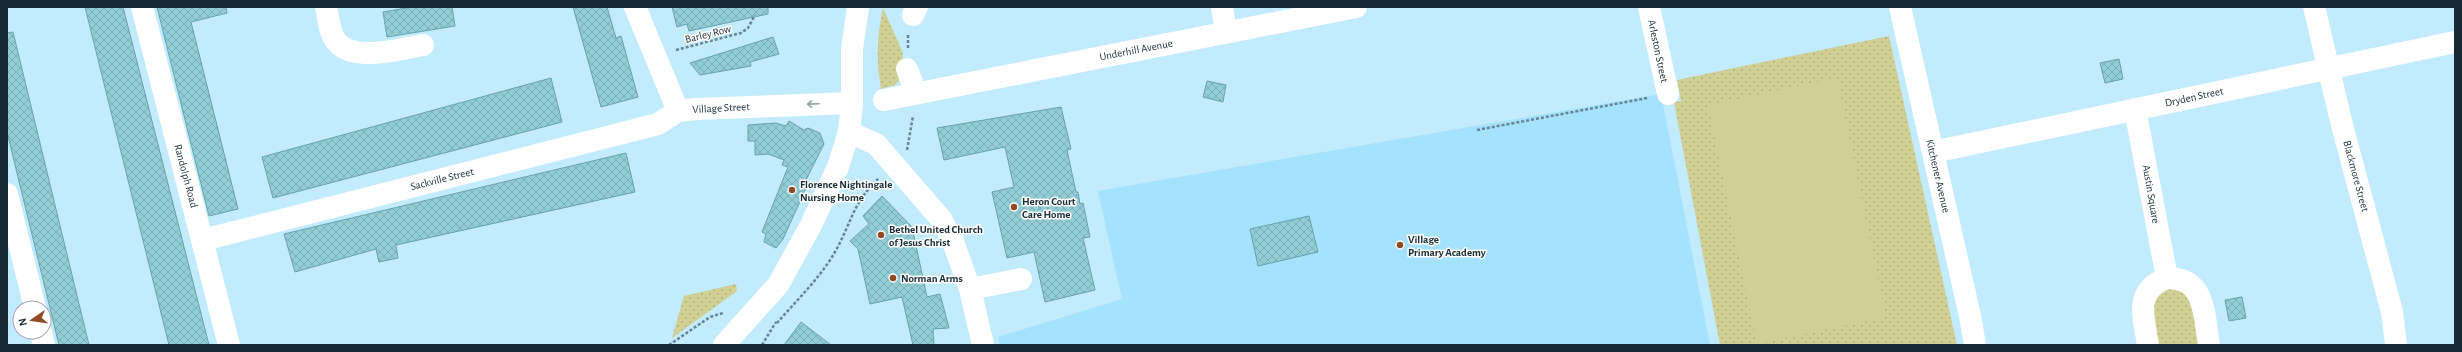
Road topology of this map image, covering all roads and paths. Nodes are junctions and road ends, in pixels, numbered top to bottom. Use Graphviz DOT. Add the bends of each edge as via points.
graph roads {
  1 [pos="142,7"];
  2 [pos="326,7"];
  3 [pos="635,7"];
  4 [pos="858,7"];
  5 [pos="1222,7"];
  6 [pos="1356,7"];
  7 [pos="1649,7"];
  8 [pos="1900,7"];
  9 [pos="2314,7"];
  10 [pos="755,16"];
  11 [pos="1226,33"];
  12 [pos="2455,42"];
  13 [pos="423,46"];
  14 [pos="656,56"];
  15 [pos="908,69"];
  16 [pos="2330,69"];
  17 [pos="916,93"];
  18 [pos="1668,94"];
  19 [pos="884,100"];
  20 [pos="852,103"];
  21 [pos="2135,109"];
  22 [pos="678,111"];
  23 [pos="1477,130"];
  24 [pos="849,132"];
  25 [pos="1932,152"];
  26 [pos="894,164"];
  27 [pos="7,194"];
  28 [pos="202,240"];
  29 [pos="2167,278"];
  30 [pos="1021,279"];
  31 [pos="970,289"];
  32 [pos="33,300"];
  33 [pos="730,311"];
  34 [pos="777,323"];
  35 [pos="229,345"];
  36 [pos="669,345"];
  37 [pos="724,345"];
  38 [pos="983,345"];
  39 [pos="1975,345"];
  40 [pos="2148,345"];
  41 [pos="2209,345"];
  42 [pos="2396,345"];
  1 -- 28 [label="main road, Randolph Road"];
  2 -- 13 [label="main road" via="332,35 344,48 361,53 376,53"];
  3 -- 14 [label="main road, Village Street"];
  4 -- 20 [label="main road" via="852,49"];
  5 -- 11 [label="main road"];
  6 -- 11 [label="main road, Underhill Avenue"];
  7 -- 18 [label="main road, Arleston Street"];
  8 -- 25 [label="main road, Kitchener Avenue"];
  9 -- 16 [label="main road, Blackmore Street"];
  10 -- 14 [label="path, Barley Row" via="742,34"];
  11 -- 17 [label="main road, Underhill Avenue"];
  12 -- 16 [label="main road, Dryden Street"];
  14 -- 22 [label="main road, Village Street"];
  15 -- 17 [label="main road"];
  16 -- 21 [label="main road, Dryden Street"];
  16 -- 42 [label="main road, Blackmore Street" via="2342,125 2392,312"];
  17 -- 19 [label="main road, Underhill Avenue"];
  17 -- 26 [label="path" via="909,148"];
  18 -- 23 [label="path"];
  20 -- 22 [label="main road, Village Street, one-way"];
  20 -- 24 [label="main road"];
  21 -- 25 [label="main road, Dryden Street"];
  21 -- 29 [label="main road, Austin Square"];
  22 -- 28 [label="main road, Sackville Street" via="658,124"];
  24 -- 26 [label="main road" via="876,144"];
  24 -- 37 [label="main road" via="826,196 793,259 778,284"];
  25 -- 39 [label="main road, Kitchener Avenue"];
  26 -- 31 [label="main road" via="941,219 952,239"];
  26 -- 34 [label="path" via="859,199 835,252"];
  27 -- 32 [label="main road"];
  28 -- 35 [label="main road, Randolph Road"];
  29 -- 40 [label="main road" via="2157,282 2143,300 2142,310"];
  29 -- 41 [label="main road" via="2187,282 2196,290 2201,301"];
  30 -- 31 [label="main road"];
  31 -- 38 [label="main road"];
  33 -- 36 [label="path" via="710,317"];
}
